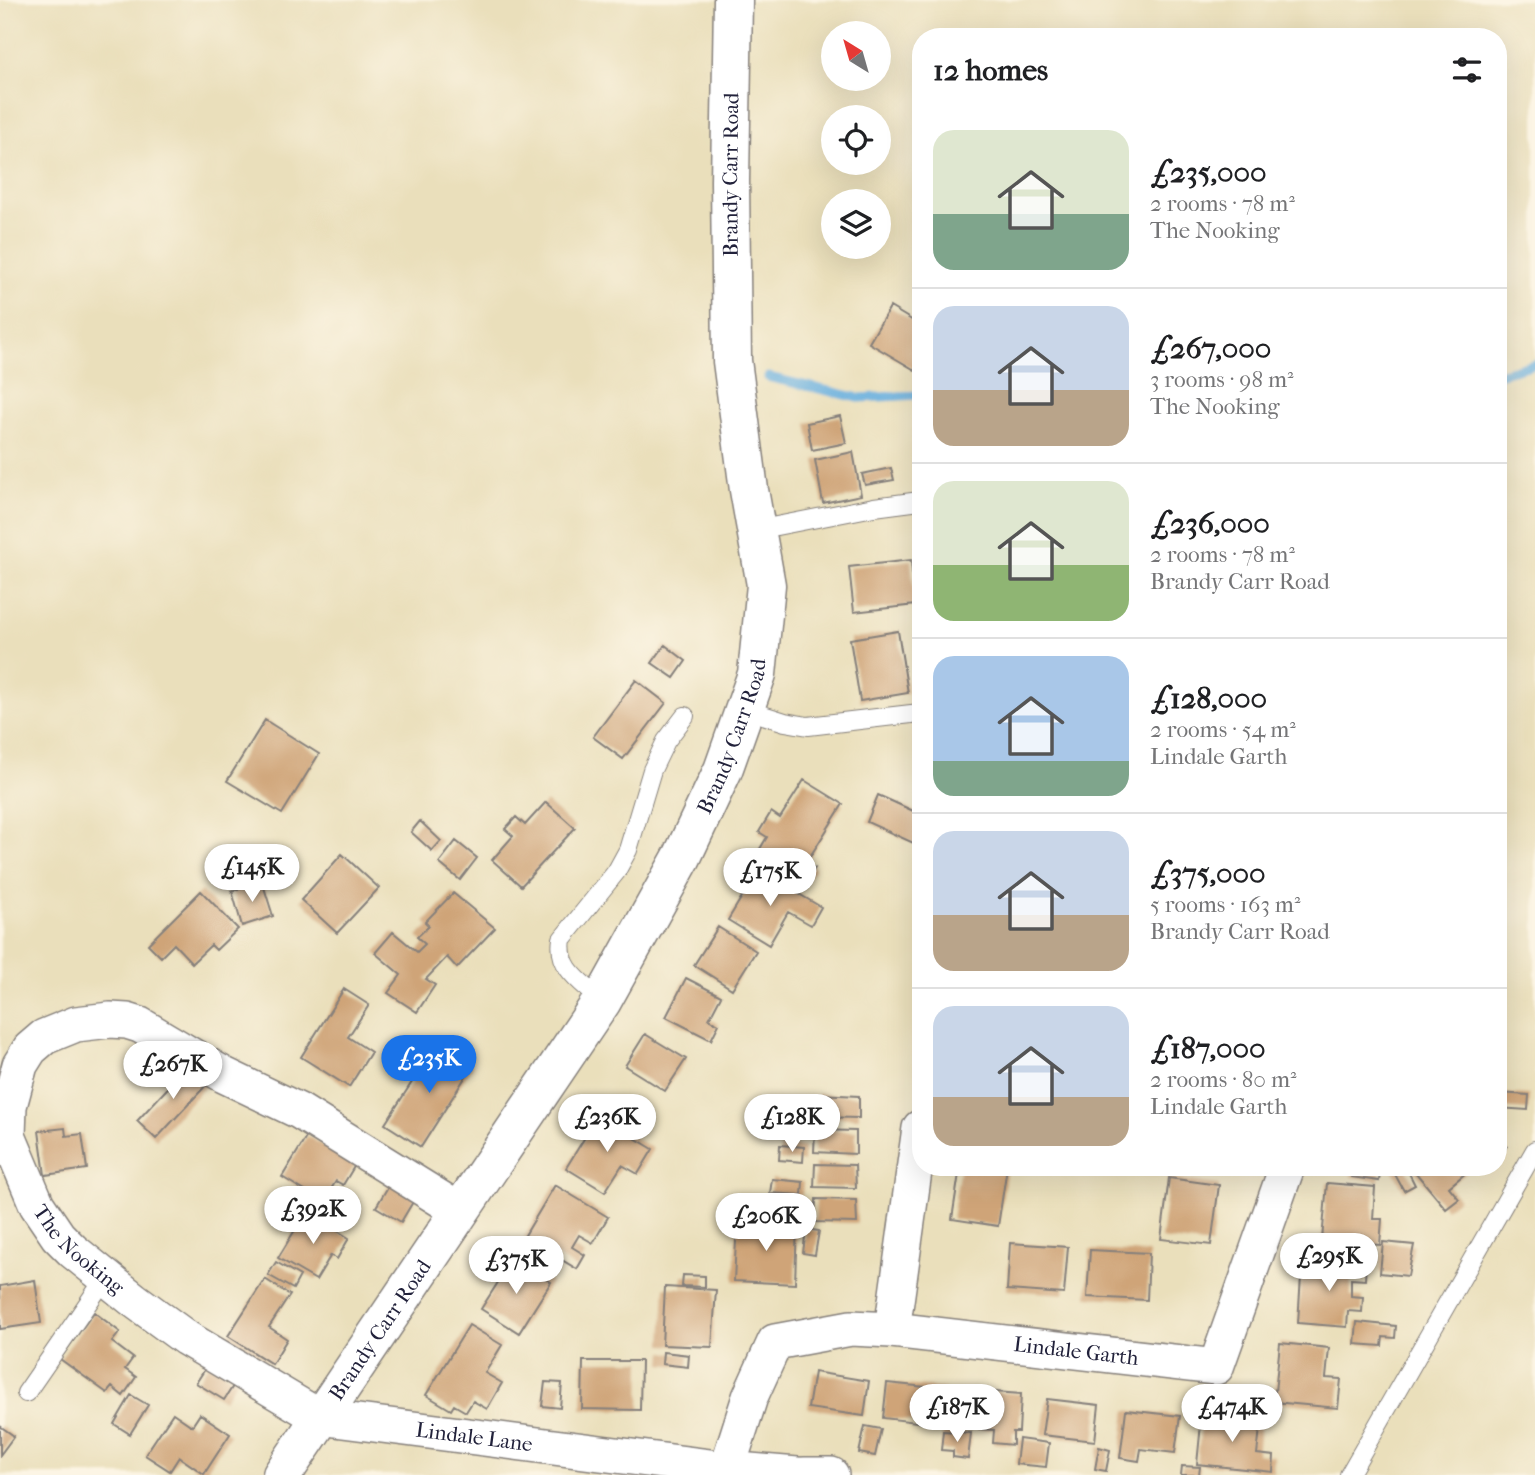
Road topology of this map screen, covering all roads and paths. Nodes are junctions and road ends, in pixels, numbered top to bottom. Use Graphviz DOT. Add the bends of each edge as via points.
graph roads {
  1 [pos="733,0"];
  2 [pos="912,502"];
  3 [pos="756,530"];
  4 [pos="744,709"];
  5 [pos="912,714"];
  6 [pos="685,716"];
  7 [pos="602,1000"];
  8 [pos="1535,1150"];
  9 [pos="913,1176"];
  10 [pos="1284,1176"];
  11 [pos="460,1211"];
  12 [pos="106,1277"];
  13 [pos="892,1330"];
  14 [pos="26,1393"];
  15 [pos="319,1418"];
  16 [pos="725,1472"];
  17 [pos="282,1475"];
  18 [pos="797,1475"];
  19 [pos="804,1475"];
  20 [pos="831,1475"];
  21 [pos="1349,1475"];
  1 -- 3 [label="street, Brandy Carr Road" via="732,361"];
  2 -- 3 [label="lane"];
  3 -- 4 [label="street, Brandy Carr Road" via="766,585 757,674"];
  4 -- 5 [label="lane" via="808,726"];
  4 -- 7 [label="street, Brandy Carr Road" via="723,770 682,857"];
  6 -- 7 [label="lane" via="652,770 628,850 616,872 562,939 562,960"];
  7 -- 11 [label="street, Brandy Carr Road"];
  8 -- 21 [label="lane"];
  9 -- 13 [label="street"];
  10 -- 13 [label="street, Lindale Garth" via="1216,1367"];
  11 -- 12 [label="street, The Nooking" via="299,1111 224,1075 140,1025 110,1020 76,1024 44,1037 20,1065 9,1106 8,1136 25,1183 48,1225"];
  11 -- 15 [label="street, Brandy Carr Road"];
  12 -- 14 [label="lane"];
  12 -- 15 [label="street, The Nooking" via="186,1338"];
  13 -- 16 [label="street, Lindale Garth" via="851,1328 775,1342 750,1397"];
  15 -- 16 [label="street, Lindale Lane"];
  15 -- 17 [label="street, Brandy Carr Road"];
  16 -- 18 [label="street, Lindale Lane"];
  19 -- 20 [label="street"];
}
